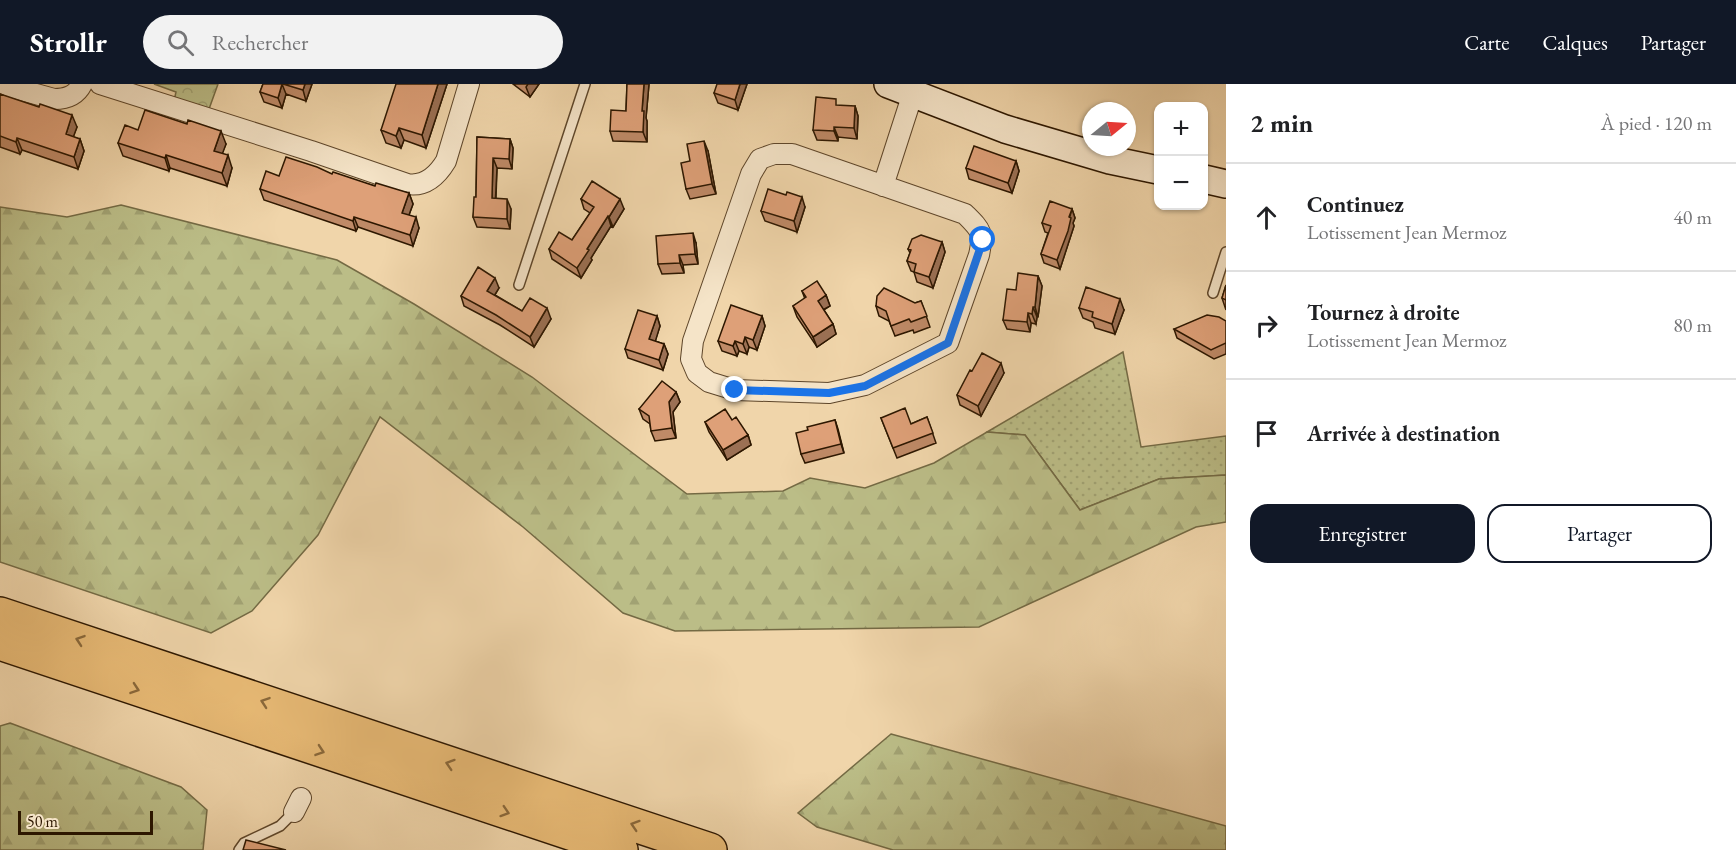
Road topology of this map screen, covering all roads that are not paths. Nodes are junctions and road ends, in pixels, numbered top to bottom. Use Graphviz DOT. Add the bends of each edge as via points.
graph roads {
  1 [pos="0,84"];
  2 [pos="82,84"];
  3 [pos="100,84"];
  4 [pos="469,84"];
  5 [pos="585,84"];
  6 [pos="901,89"];
  7 [pos="1154,169"];
  8 [pos="1208,180"];
  9 [pos="1226,184"];
  10 [pos="883,186"];
  11 [pos="1226,252"];
  12 [pos="519,285"];
  13 [pos="1213,293"];
  14 [pos="0,614"];
  15 [pos="0,643"];
  16 [pos="298,805"];
  17 [pos="239,850"];
  18 [pos="621,850"];
  19 [pos="710,850"];
  1 -- 2 [label="street" via="54,99 72,95"];
  3 -- 4 [label="street" via="415,186 432,178 446,161"];
  5 -- 12 [label="lane"];
  6 -- 7 [label="main road" via="1005,129"];
  6 -- 10 [label="street"];
  8 -- 9 [label="main road"];
  10 -- 10 [label="street" via="792,154 760,159 693,341 691,358 697,373 709,382 735,390 829,393 865,386 948,343 983,240 978,227 965,214"];
  11 -- 13 [label="lane"];
  19 -- 14 [label="highway, one-way"];
  15 -- 18 [label="highway, one-way"];
  16 -- 17 [label="lane" via="280,826 243,843"];
}
